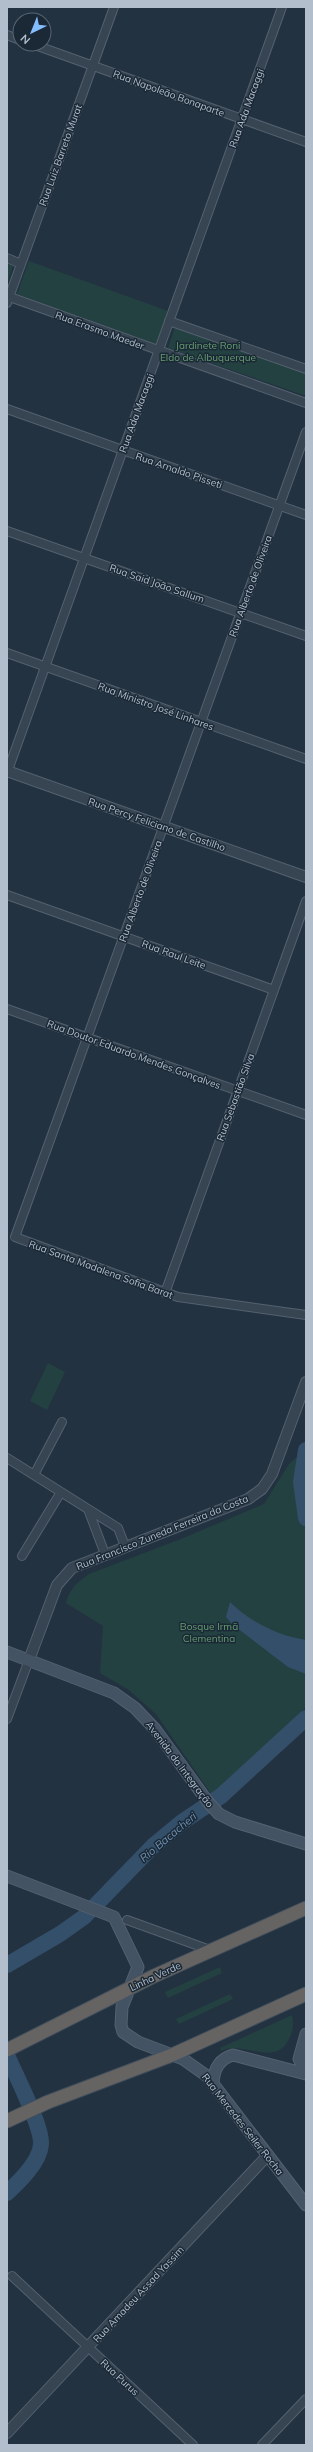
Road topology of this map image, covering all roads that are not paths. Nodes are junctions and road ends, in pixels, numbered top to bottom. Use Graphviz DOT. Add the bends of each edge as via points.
graph roads {
  1 [pos="114,7"];
  2 [pos="282,7"];
  3 [pos="52,51"];
  4 [pos="93,66"];
  5 [pos="242,119"];
  6 [pos="306,142"];
  7 [pos="7,258"];
  8 [pos="21,264"];
  9 [pos="8,299"];
  10 [pos="169,321"];
  11 [pos="159,351"];
  12 [pos="306,369"];
  13 [pos="306,403"];
  14 [pos="7,410"];
  15 [pos="306,432"];
  16 [pos="123,450"];
  17 [pos="280,506"];
  18 [pos="306,515"];
  19 [pos="7,531"];
  20 [pos="84,558"];
  21 [pos="241,613"];
  22 [pos="306,636"];
  23 [pos="7,653"];
  24 [pos="45,666"];
  25 [pos="201,722"];
  26 [pos="306,759"];
  27 [pos="7,772"];
  28 [pos="163,827"];
  29 [pos="306,877"];
  30 [pos="7,895"];
  31 [pos="306,901"];
  32 [pos="124,936"];
  33 [pos="274,990"];
  34 [pos="7,1009"];
  35 [pos="87,1038"];
  36 [pos="238,1091"];
  37 [pos="306,1116"];
  38 [pos="15,1237"];
  39 [pos="165,1293"];
  40 [pos="306,1315"];
  41 [pos="306,1382"];
  42 [pos="62,1422"];
  43 [pos="7,1458"];
  44 [pos="34,1475"];
  45 [pos="61,1492"];
  46 [pos="88,1509"];
  47 [pos="125,1546"];
  48 [pos="105,1554"];
  49 [pos="22,1556"];
  50 [pos="7,1652"];
  51 [pos="29,1660"];
  52 [pos="7,1691"];
  53 [pos="16,1695"];
  54 [pos="7,1719"];
  55 [pos="306,1844"];
  56 [pos="7,1876"];
  57 [pos="306,1908"];
  58 [pos="126,1920"];
  59 [pos="210,1950"];
  60 [pos="130,1988"];
  61 [pos="306,1994"];
  62 [pos="306,2034"];
  63 [pos="7,2050"];
  64 [pos="172,2055"];
  65 [pos="306,2073"];
  66 [pos="213,2083"];
  67 [pos="9,2120"];
  68 [pos="268,2155"];
  69 [pos="306,2205"];
  70 [pos="12,2276"];
  71 [pos="88,2347"];
  72 [pos="306,2399"];
  73 [pos="7,2433"];
  74 [pos="193,2445"];
  75 [pos="262,2445"];
  1 -- 4 [label="street, Rua Luiz Barreto Murat"];
  2 -- 5 [label="street, Rua Ada Macaggi"];
  3 -- 4 [label="street, Rua Napoleão Bonaparte"];
  4 -- 5 [label="street, Rua Napoleão Bonaparte"];
  4 -- 8 [label="street, Rua Luiz Barreto Murat"];
  5 -- 6 [label="street, Rua Napoleão Bonaparte"];
  5 -- 10 [label="street, Rua Ada Macaggi"];
  7 -- 8 [label="street"];
  8 -- 9 [label="street, Rua Luiz Barreto Murat"];
  9 -- 11 [label="street, Rua Erasmo Maeder"];
  10 -- 11 [label="street, Rua Ada Macaggi"];
  10 -- 12 [label="street"];
  11 -- 13 [label="street, Rua Erasmo Maeder"];
  11 -- 16 [label="street, Rua Ada Macaggi"];
  14 -- 16 [label="street, Rua Arnaldo Pisseti"];
  15 -- 17 [label="street, Rua Alberto de Oliveira"];
  16 -- 17 [label="street, Rua Arnaldo Pisseti"];
  16 -- 20 [label="street, Rua Ada Macaggi"];
  17 -- 18 [label="street, Rua Arnaldo Pisseti"];
  17 -- 21 [label="street, Rua Alberto de Oliveira"];
  19 -- 20 [label="street, Rua Said João Sallum"];
  20 -- 21 [label="street, Rua Said João Sallum"];
  20 -- 24 [label="street, Rua Ada Macaggi"];
  21 -- 22 [label="street, Rua Said João Sallum"];
  21 -- 25 [label="street, Rua Alberto de Oliveira"];
  23 -- 24 [label="street, Rua Ministro José Linhares"];
  24 -- 25 [label="street, Rua Ministro José Linhares"];
  24 -- 27 [label="street, Rua Ada Macaggi"];
  25 -- 26 [label="street, Rua Ministro José Linhares"];
  25 -- 28 [label="street, Rua Alberto de Oliveira"];
  27 -- 28 [label="street, Rua Percy Feliciano de Castilho"];
  28 -- 29 [label="street, Rua Percy Feliciano de Castilho"];
  28 -- 32 [label="street, Rua Alberto de Oliveira"];
  30 -- 32 [label="street, Rua Raul Leite"];
  31 -- 33 [label="street, Rua Sebastião Silva"];
  32 -- 33 [label="street, Rua Raul Leite"];
  32 -- 35 [label="street, Rua Alberto de Oliveira"];
  33 -- 36 [label="street, Rua Sebastião Silva"];
  34 -- 35 [label="street, Rua Doutor Eduardo Mendes Gonçalves"];
  35 -- 36 [label="street, Rua Doutor Eduardo Mendes Gonçalves"];
  35 -- 38 [label="street, Rua Alberto de Oliveira"];
  36 -- 37 [label="street, Rua Doutor Eduardo Mendes Gonçalves"];
  36 -- 39 [label="street, Rua Sebastião Silva"];
  38 -- 39 [label="street, Rua Santa Madalena Sofia Barat"];
  39 -- 40 [label="street, Rua Santa Madalena Sofia Barat" via="191,1300"];
  41 -- 47 [label="street, Rua Francisco Zuneda Ferreira da Costa" via="268,1482 248,1499"];
  42 -- 44 [label="street"];
  43 -- 44 [label="street"];
  44 -- 45 [label="street"];
  45 -- 46 [label="street"];
  45 -- 49 [label="street"];
  46 -- 47 [label="street" via="118,1528"];
  46 -- 48 [label="street"];
  47 -- 48 [label="street, Rua Francisco Zuneda Ferreira da Costa"];
  48 -- 51 [label="street, Rua Francisco Zuneda Ferreira da Costa" via="72,1568 60,1578"];
  50 -- 51 [label="main road, Avenida da Integração"];
  51 -- 53 [label="street, Rua Francisco Zuneda Ferreira da Costa"];
  51 -- 55 [label="main road, Avenida da Integração" via="103,1687 125,1700 155,1729 204,1797 224,1817"];
  52 -- 53 [label="street"];
  53 -- 54 [label="street, Rua Francisco Zuneda Ferreira da Costa"];
  56 -- 60 [label="main road" via="111,1914 117,1920 137,1962 137,1972"];
  57 -- 59 [label="highway, Linha Verde"];
  58 -- 59 [label="street"];
  59 -- 60 [label="highway, Linha Verde"];
  60 -- 63 [label="highway, Linha Verde"];
  60 -- 64 [label="main road, Rua Mercedes Seiler Rocha" via="121,2014 123,2032 138,2042"];
  61 -- 64 [label="highway"];
  62 -- 65 [label="main road" via="299,2059"];
  64 -- 66 [label="main road, Rua Mercedes Seiler Rocha" via="193,2065"];
  64 -- 67 [label="highway" via="48,2102"];
  65 -- 66 [label="main road" via="233,2055 224,2059 216,2068"];
  66 -- 68 [label="main road, Rua Mercedes Seiler Rocha"];
  68 -- 69 [label="main road, Rua Mercedes Seiler Rocha"];
  68 -- 71 [label="street, Rua Amadeu Assad Yassim"];
  70 -- 71 [label="street, Rua Purus"];
  71 -- 73 [label="street, Rua Amadeu Assad Yassim"];
  71 -- 74 [label="street, Rua Purus"];
  72 -- 75 [label="street"];
}
